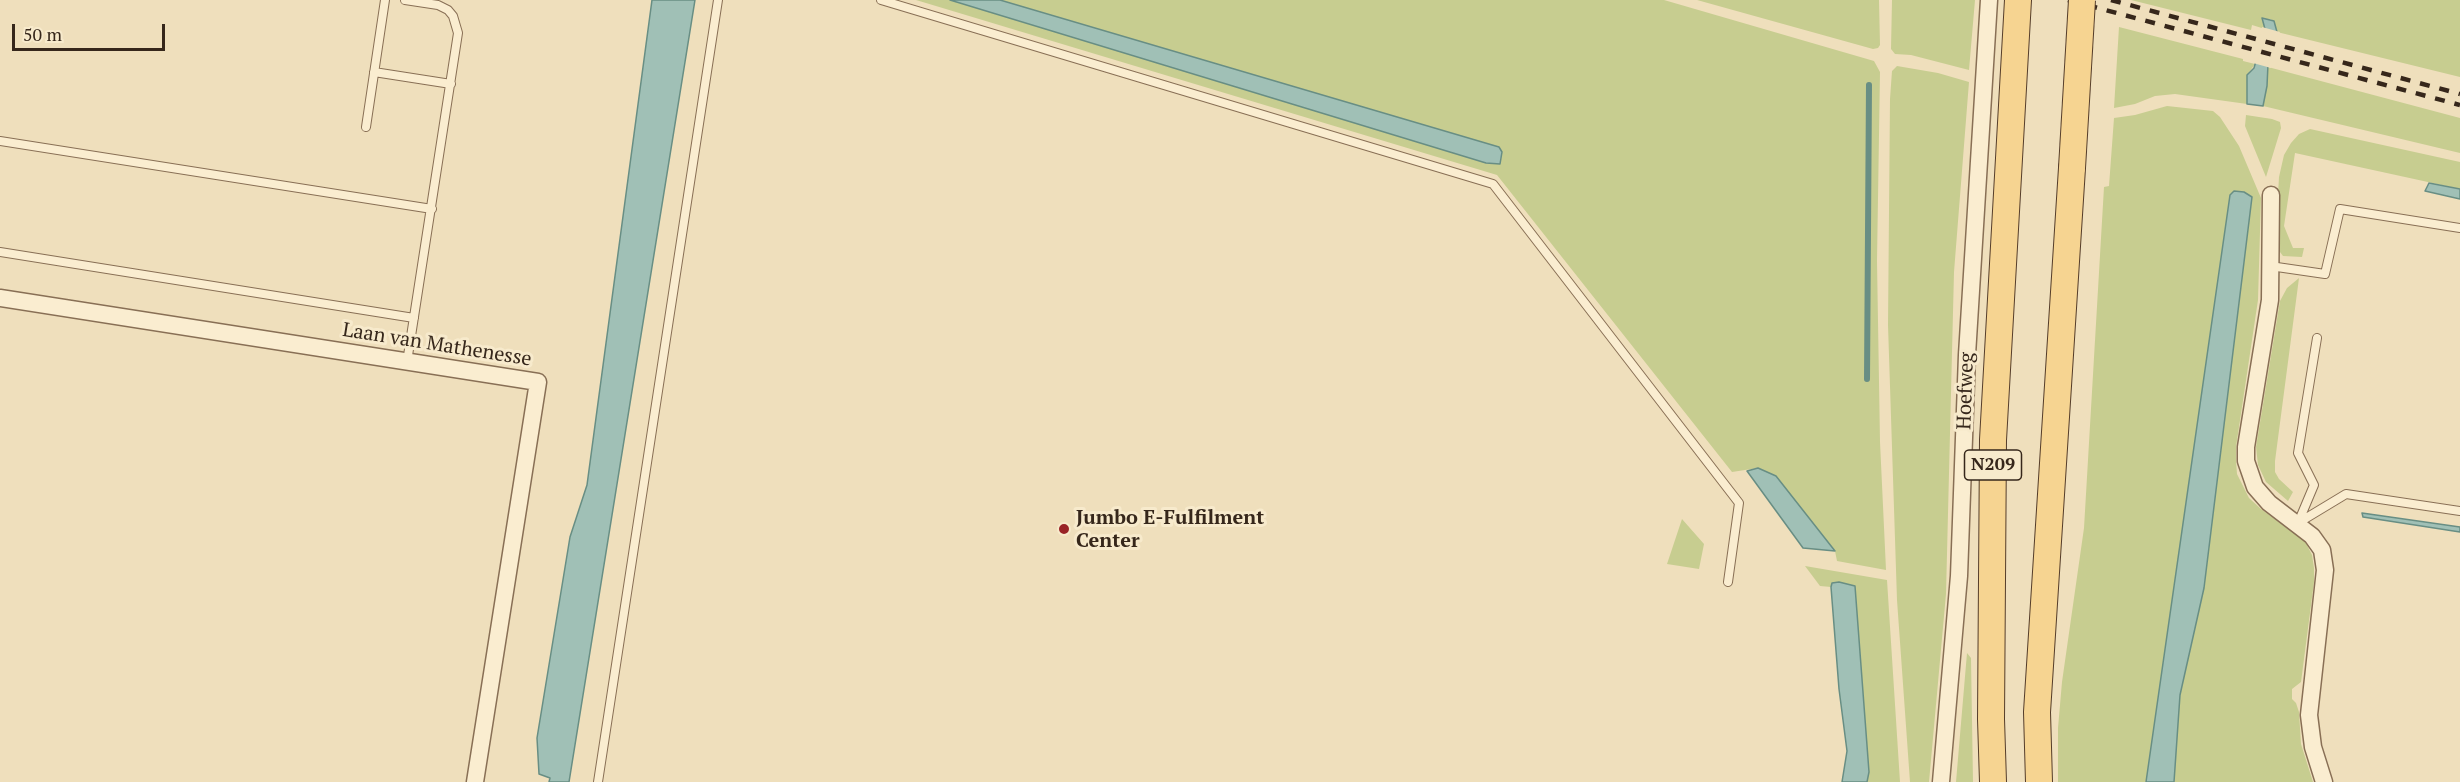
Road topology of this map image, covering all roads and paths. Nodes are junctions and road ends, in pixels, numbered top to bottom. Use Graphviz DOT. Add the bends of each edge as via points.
graph roads {
  1 [pos="385,0"];
  2 [pos="405,0"];
  3 [pos="717,0"];
  4 [pos="881,0"];
  5 [pos="1989,0"];
  6 [pos="2018,0"];
  7 [pos="2082,0"];
  8 [pos="374,72"];
  9 [pos="451,84"];
  10 [pos="366,127"];
  11 [pos="0,141"];
  12 [pos="2271,195"];
  13 [pos="432,209"];
  14 [pos="2460,228"];
  15 [pos="0,252"];
  16 [pos="2269,266"];
  17 [pos="0,298"];
  18 [pos="414,318"];
  19 [pos="2317,338"];
  20 [pos="407,362"];
  21 [pos="2460,511"];
  22 [pos="2298,523"];
  23 [pos="1728,582"];
  24 [pos="475,782"];
  25 [pos="598,782"];
  26 [pos="1941,782"];
  27 [pos="1993,782"];
  28 [pos="2039,782"];
  29 [pos="2324,782"];
  1 -- 8 [label="lane"];
  2 -- 9 [label="lane" via="438,5 453,16 458,33"];
  3 -- 25 [label="lane"];
  4 -- 23 [label="lane" via="1493,184 1739,503"];
  5 -- 26 [label="street, Hoefweg" via="1965,389 1959,576"];
  6 -- 27 [label="main road, Hoefweg / N209" via="1993,440"];
  7 -- 28 [label="main road, bridge" via="2037,712"];
  8 -- 9 [label="lane"];
  8 -- 10 [label="lane"];
  9 -- 13 [label="lane"];
  11 -- 13 [label="lane"];
  12 -- 16 [label="street"];
  13 -- 18 [label="lane"];
  14 -- 16 [label="lane" via="2340,209 2325,274"];
  15 -- 18 [label="lane"];
  16 -- 22 [label="street" via="2270,300 2246,461 2255,487"];
  17 -- 20 [label="street, Laan van Mathenesse"];
  18 -- 20 [label="lane"];
  19 -- 22 [label="lane" via="2298,453 2314,485"];
  20 -- 24 [label="street, Laan van Mathenesse" via="538,382"];
  21 -- 22 [label="lane" via="2346,494"];
  22 -- 29 [label="street" via="2322,550 2325,570 2309,715 2313,747"];
}
